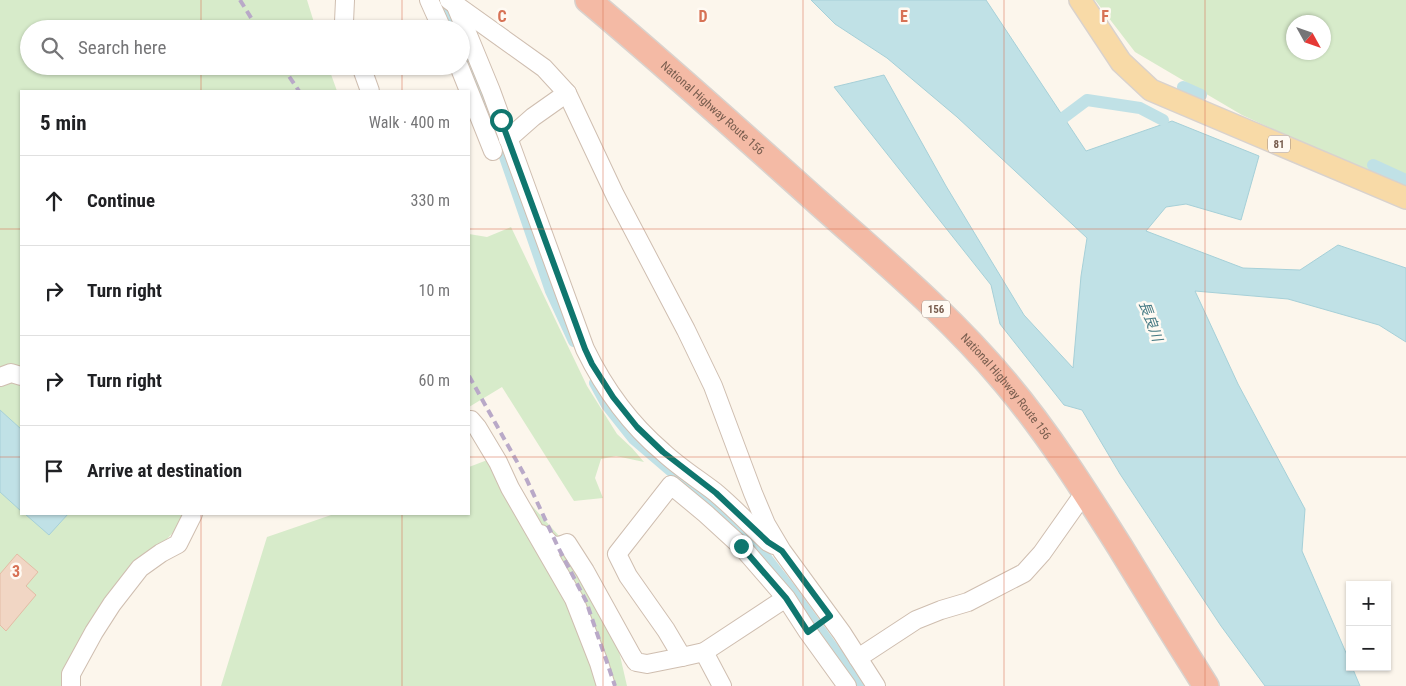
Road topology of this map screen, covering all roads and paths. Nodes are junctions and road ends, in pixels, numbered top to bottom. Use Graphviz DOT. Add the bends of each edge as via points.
graph roads {
  1 [pos="345,0"];
  2 [pos="429,0"];
  3 [pos="588,0"];
  4 [pos="1080,0"];
  5 [pos="452,3"];
  6 [pos="344,20"];
  7 [pos="438,20"];
  8 [pos="460,20"];
  9 [pos="470,44"];
  10 [pos="364,75"];
  11 [pos="463,75"];
  12 [pos="370,90"];
  13 [pos="469,90"];
  14 [pos="566,93"];
  15 [pos="470,94"];
  16 [pos="508,139"];
  17 [pos="493,151"];
  18 [pos="1406,198"];
  19 [pos="20,376"];
  20 [pos="0,377"];
  21 [pos="470,420"];
  22 [pos="1085,492"];
  23 [pos="192,515"];
  24 [pos="533,527"];
  25 [pos="782,551"];
  26 [pos="786,598"];
  27 [pos="819,624"];
  28 [pos="704,652"];
  29 [pos="682,657"];
  30 [pos="858,658"];
  31 [pos="70,686"];
  32 [pos="606,686"];
  33 [pos="722,686"];
  34 [pos="847,686"];
  35 [pos="876,686"];
  36 [pos="1206,686"];
  1 -- 6 [label="street"];
  2 -- 7 [label="street"];
  3 -- 22 [label="highway, National Highway Route 156 / 156" via="965,337 1033,417"];
  4 -- 18 [label="main road, 81" via="1121,62 1151,90"];
  5 -- 8 [label="street"];
  5 -- 14 [label="street" via="544,68"];
  9 -- 16 [label="street"];
  10 -- 12 [label="street"];
  11 -- 13 [label="street"];
  14 -- 16 [label="street"];
  14 -- 25 [label="street" via="713,386 753,493"];
  15 -- 17 [label="street"];
  16 -- 25 [label="street" via="585,349 613,397 663,452"];
  19 -- 20 [label="street"];
  21 -- 24 [label="street" via="498,462"];
  22 -- 30 [label="street" via="1024,573 968,602 916,620"];
  22 -- 36 [label="highway, National Highway Route 156 / 156"];
  23 -- 31 [label="street" via="178,544 140,568 112,604 71,674"];
  24 -- 29 [label="street" via="553,546 568,543 636,662 647,664"];
  24 -- 32 [label="street" via="574,599"];
  25 -- 27 [label="street"];
  26 -- 27 [label="street"];
  26 -- 28 [label="street"];
  26 -- 29 [label="street" via="741,546 671,485 617,554"];
  27 -- 30 [label="street"];
  27 -- 34 [label="street"];
  28 -- 29 [label="street"];
  28 -- 33 [label="street"];
  30 -- 35 [label="street"];
}
